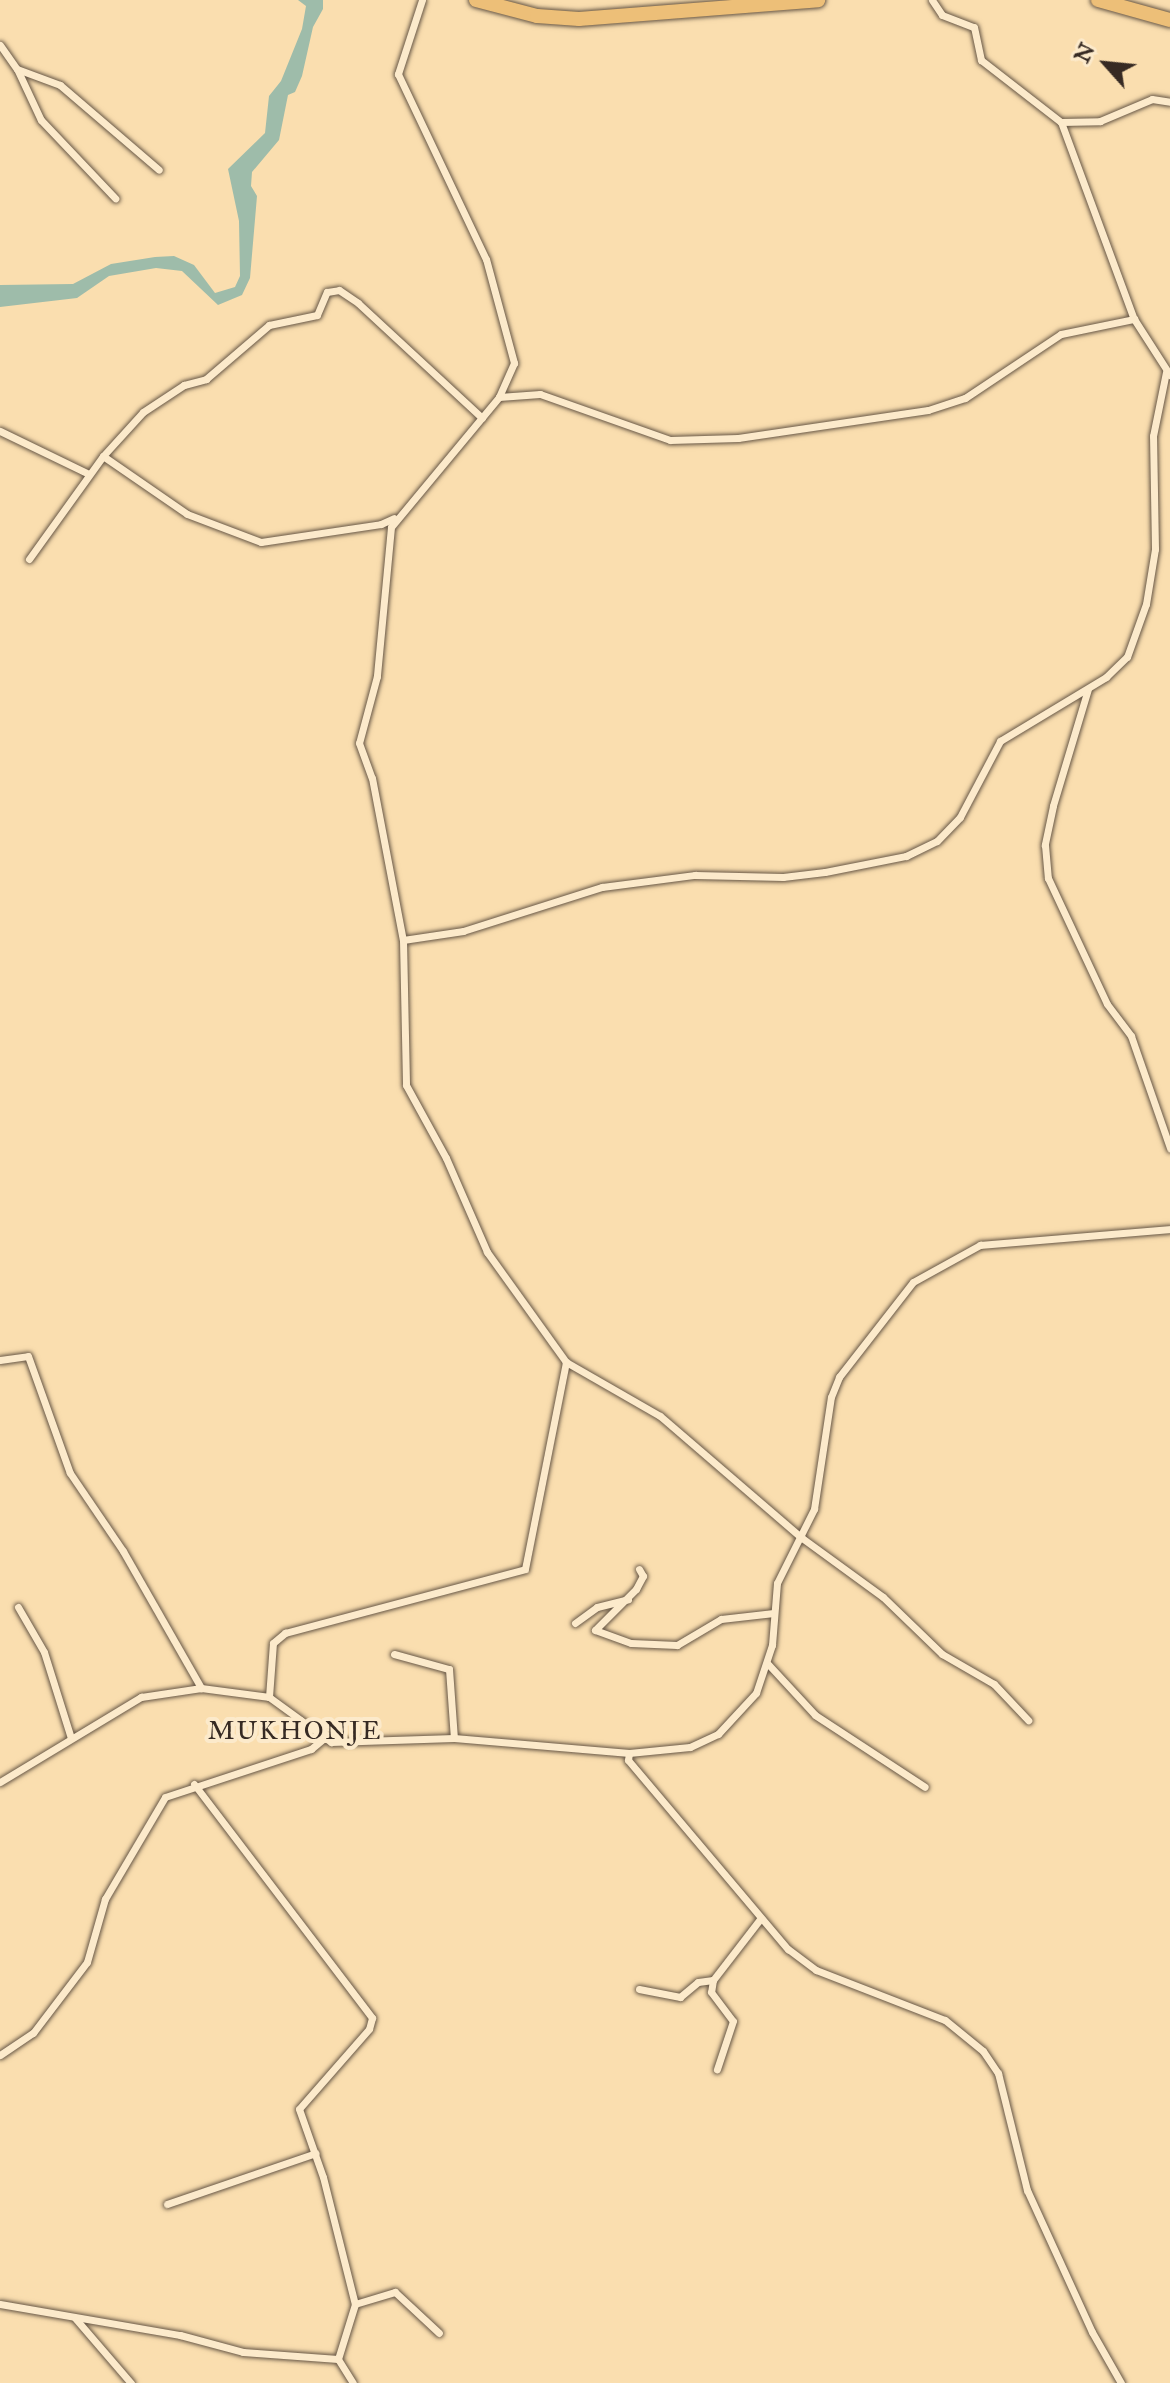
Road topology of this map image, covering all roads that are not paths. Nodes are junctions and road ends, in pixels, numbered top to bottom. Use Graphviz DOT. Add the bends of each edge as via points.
graph roads {
  1 [pos="422,0"];
  2 [pos="476,0"];
  3 [pos="818,0"];
  4 [pos="932,0"];
  5 [pos="1098,0"];
  6 [pos="780,2"];
  7 [pos="1170,20"];
  8 [pos="0,45"];
  9 [pos="17,69"];
  10 [pos="1170,102"];
  11 [pos="1061,122"];
  12 [pos="159,170"];
  13 [pos="115,198"];
  14 [pos="1134,319"];
  15 [pos="1168,374"];
  16 [pos="499,397"];
  17 [pos="482,418"];
  18 [pos="0,431"];
  19 [pos="103,456"];
  20 [pos="89,474"];
  21 [pos="394,517"];
  22 [pos="29,559"];
  23 [pos="1089,688"];
  24 [pos="403,940"];
  25 [pos="1170,1148"];
  26 [pos="1170,1229"];
  27 [pos="0,1360"];
  28 [pos="566,1362"];
  29 [pos="802,1538"];
  30 [pos="639,1569"];
  31 [pos="628,1599"];
  32 [pos="18,1607"];
  33 [pos="774,1613"];
  34 [pos="575,1623"];
  35 [pos="394,1654"];
  36 [pos="768,1664"];
  37 [pos="201,1688"];
  38 [pos="269,1697"];
  39 [pos="1028,1720"];
  40 [pos="71,1738"];
  41 [pos="454,1738"];
  42 [pos="323,1739"];
  43 [pos="629,1753"];
  44 [pos="0,1782"];
  45 [pos="194,1784"];
  46 [pos="925,1787"];
  47 [pos="761,1918"];
  48 [pos="713,1980"];
  49 [pos="639,1989"];
  50 [pos="0,2055"];
  51 [pos="717,2069"];
  52 [pos="316,2153"];
  53 [pos="167,2204"];
  54 [pos="0,2304"];
  55 [pos="355,2304"];
  56 [pos="75,2318"];
  57 [pos="439,2333"];
  58 [pos="338,2359"];
  59 [pos="131,2383"];
  60 [pos="353,2383"];
  61 [pos="1121,2383"];
  1 -- 16 [label="street" via="398,74 486,259 508,326 514,363"];
  2 -- 6 [label="highway" via="537,16 579,19"];
  3 -- 6 [label="highway"];
  4 -- 11 [label="street" via="942,15 974,27 985,64"];
  5 -- 7 [label="highway"];
  8 -- 9 [label="street"];
  9 -- 12 [label="street" via="60,85"];
  9 -- 13 [label="street" via="41,120"];
  10 -- 11 [label="street" via="1152,99 1100,121"];
  11 -- 14 [label="street"];
  14 -- 15 [label="street"];
  14 -- 16 [label="street" via="1061,334 965,398 928,410 738,438 670,440 540,394"];
  15 -- 23 [label="street" via="1153,436 1155,549 1146,604 1127,657"];
  16 -- 17 [label="street"];
  17 -- 19 [label="street" via="358,303 334,290 325,294 317,315 269,325 206,379 163,397"];
  17 -- 21 [label="street" via="439,473"];
  18 -- 20 [label="street"];
  19 -- 20 [label="street"];
  19 -- 21 [label="street" via="187,514 261,542 381,524"];
  20 -- 22 [label="street"];
  21 -- 24 [label="street" via="377,676 359,743 372,778"];
  23 -- 24 [label="street" via="1000,741 949,832 906,856 783,877 695,875 602,887 463,931"];
  23 -- 25 [label="street" via="1053,806 1045,845 1048,878 1107,1004 1131,1036"];
  24 -- 28 [label="street" via="406,1085 446,1158 487,1252"];
  26 -- 29 [label="street" via="980,1245 913,1282 839,1377 831,1397 814,1509"];
  27 -- 37 [label="street" via="28,1356 70,1473 123,1551"];
  28 -- 29 [label="street" via="660,1416"];
  28 -- 38 [label="street" via="525,1569 285,1633 273,1643"];
  29 -- 33 [label="street" via="777,1583"];
  29 -- 39 [label="street" via="883,1597 942,1654 994,1684"];
  30 -- 31 [label="street" via="643,1576"];
  31 -- 33 [label="street" via="595,1630 631,1643 677,1645 721,1619"];
  31 -- 34 [label="street" via="597,1607"];
  32 -- 40 [label="street" via="44,1652"];
  33 -- 36 [label="street"];
  35 -- 41 [label="street" via="449,1669"];
  36 -- 43 [label="street" via="756,1693 718,1734 690,1747"];
  36 -- 46 [label="street" via="815,1715"];
  37 -- 38 [label="street"];
  37 -- 40 [label="street" via="141,1697"];
  38 -- 42 [label="street"];
  40 -- 44 [label="street"];
  41 -- 42 [label="street"];
  41 -- 43 [label="street"];
  42 -- 45 [label="street" via="311,1749"];
  43 -- 47 [label="street" via="628,1760 722,1865"];
  45 -- 50 [label="street" via="160,1803 116,1877 87,1962 61,2001 33,2033"];
  45 -- 52 [label="street" via="372,2018 369,2029 300,2104"];
  47 -- 48 [label="street"];
  47 -- 61 [label="street" via="816,1970 945,2020 983,2051 998,2073 1027,2190"];
  48 -- 49 [label="street" via="698,1982 680,1997"];
  48 -- 51 [label="street" via="711,1992 733,2021"];
  52 -- 53 [label="street"];
  52 -- 55 [label="street"];
  54 -- 56 [label="street"];
  55 -- 57 [label="street" via="399,2293"];
  55 -- 58 [label="street"];
  56 -- 58 [label="street" via="243,2352"];
  56 -- 59 [label="street"];
  58 -- 60 [label="street"];
}
